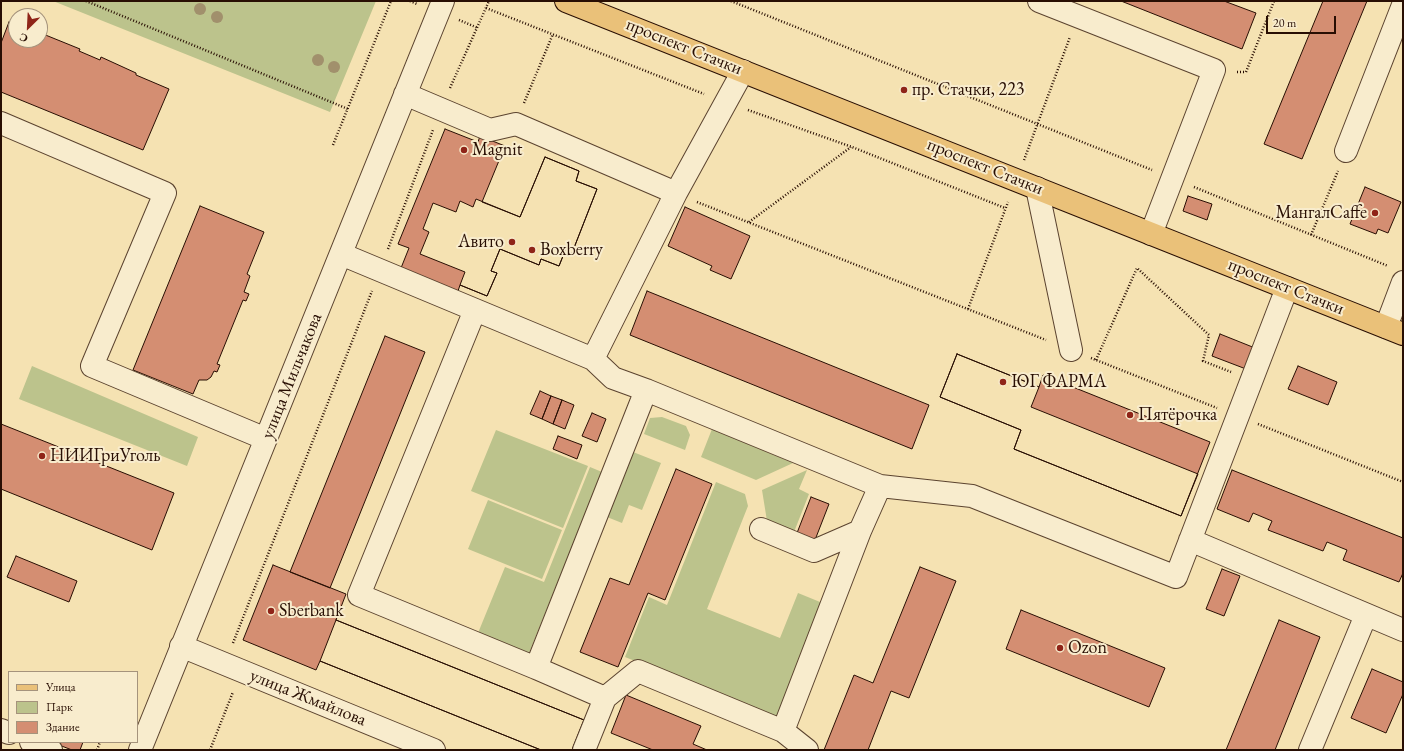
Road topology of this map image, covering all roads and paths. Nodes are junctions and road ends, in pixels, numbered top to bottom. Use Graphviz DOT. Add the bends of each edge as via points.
graph roads {
  1 [pos="86,1"];
  2 [pos="391,1"];
  3 [pos="443,1"];
  4 [pos="490,1"];
  5 [pos="566,1"];
  6 [pos="731,1"];
  7 [pos="1039,1"];
  8 [pos="1274,1"];
  9 [pos="1403,5"];
  10 [pos="1078,16"];
  11 [pos="552,34"];
  12 [pos="1214,70"];
  13 [pos="743,71"];
  14 [pos="405,94"];
  15 [pos="348,109"];
  16 [pos="441,109"];
  17 [pos="1,123"];
  18 [pos="516,124"];
  19 [pos="1038,124"];
  20 [pos="333,145"];
  21 [pos="852,147"];
  22 [pos="1346,151"];
  23 [pos="1172,178"];
  24 [pos="1016,180"];
  25 [pos="1037,188"];
  26 [pos="676,193"];
  27 [pos="749,222"];
  28 [pos="1151,234"];
  29 [pos="1311,235"];
  30 [pos="341,254"];
  31 [pos="380,270"];
  32 [pos="1397,275"];
  33 [pos="1287,288"];
  34 [pos="968,309"];
  35 [pos="475,310"];
  36 [pos="1394,330"];
  37 [pos="1071,350"];
  38 [pos="592,359"];
  39 [pos="1096,360"];
  40 [pos="1251,380"];
  41 [pos="646,390"];
  42 [pos="1238,416"];
  43 [pos="266,439"];
  44 [pos="1403,482"];
  45 [pos="880,486"];
  46 [pos="761,529"];
  47 [pos="860,531"];
  48 [pos="1190,540"];
  49 [pos="1366,615"];
  50 [pos="1403,630"];
  51 [pos="181,646"];
  52 [pos="233,667"];
  53 [pos="536,668"];
  54 [pos="605,698"];
  55 [pos="783,731"];
  56 [pos="34,743"];
  57 [pos="51,750"];
  58 [pos="140,750"];
  59 [pos="210,750"];
  60 [pos="434,750"];
  61 [pos="584,750"];
  62 [pos="807,750"];
  63 [pos="1310,750"];
  1 -- 15 [label="path"];
  2 -- 15 [label="path"];
  3 -- 14 [label="street, улица Мильчакова"];
  4 -- 16 [label="path"];
  5 -- 13 [label="main road, проспект Стачки"];
  6 -- 19 [label="path"];
  7 -- 10 [label="street"];
  8 -- 12 [label="path" via="1246,72"];
  9 -- 22 [label="street"];
  10 -- 12 [label="street"];
  10 -- 19 [label="path"];
  11 -- 18 [label="path"];
  12 -- 23 [label="street"];
  13 -- 24 [label="main road, проспект Стачки"];
  13 -- 26 [label="street"];
  14 -- 16 [label="street"];
  14 -- 30 [label="street, улица Мильчакова"];
  15 -- 20 [label="path"];
  16 -- 18 [label="street" via="490,130"];
  16 -- 31 [label="path"];
  17 -- 43 [label="street" via="165,193 92,366"];
  18 -- 26 [label="street"];
  19 -- 23 [label="path"];
  19 -- 24 [label="path"];
  21 -- 27 [label="path"];
  22 -- 29 [label="path"];
  23 -- 28 [label="street"];
  23 -- 29 [label="path"];
  24 -- 25 [label="main road, проспект Стачки"];
  24 -- 34 [label="path"];
  25 -- 28 [label="main road, проспект Стачки"];
  25 -- 37 [label="street"];
  26 -- 27 [label="path"];
  26 -- 38 [label="street"];
  27 -- 34 [label="path"];
  28 -- 33 [label="main road, проспект Стачки"];
  29 -- 32 [label="path"];
  30 -- 31 [label="street"];
  30 -- 43 [label="street, улица Мильчакова"];
  31 -- 35 [label="street"];
  31 -- 52 [label="path"];
  32 -- 36 [label="street"];
  33 -- 36 [label="main road, проспект Стачки"];
  33 -- 40 [label="street"];
  34 -- 37 [label="path"];
  35 -- 38 [label="street"];
  35 -- 53 [label="street" via="359,595"];
  37 -- 39 [label="path"];
  38 -- 41 [label="street" via="613,378"];
  39 -- 40 [label="path" via="1137,268 1209,336 1203,361"];
  39 -- 42 [label="path"];
  40 -- 42 [label="street"];
  41 -- 45 [label="street"];
  41 -- 53 [label="street"];
  42 -- 44 [label="path"];
  42 -- 48 [label="street"];
  43 -- 51 [label="street, улица Мильчакова"];
  45 -- 47 [label="street"];
  45 -- 48 [label="street" via="972,496 1176,577"];
  46 -- 47 [label="street" via="814,551"];
  47 -- 55 [label="street"];
  48 -- 49 [label="street"];
  49 -- 50 [label="street"];
  49 -- 63 [label="street"];
  51 -- 52 [label="street, улица Жмайлова"];
  51 -- 58 [label="street, улица Мильчакова"];
  52 -- 59 [label="path"];
  52 -- 60 [label="street, улица Жмайлова"];
  53 -- 54 [label="street"];
  54 -- 55 [label="street" via="638,671"];
  54 -- 61 [label="street"];
  55 -- 62 [label="street"];
  56 -- 57 [label="street"];
}
